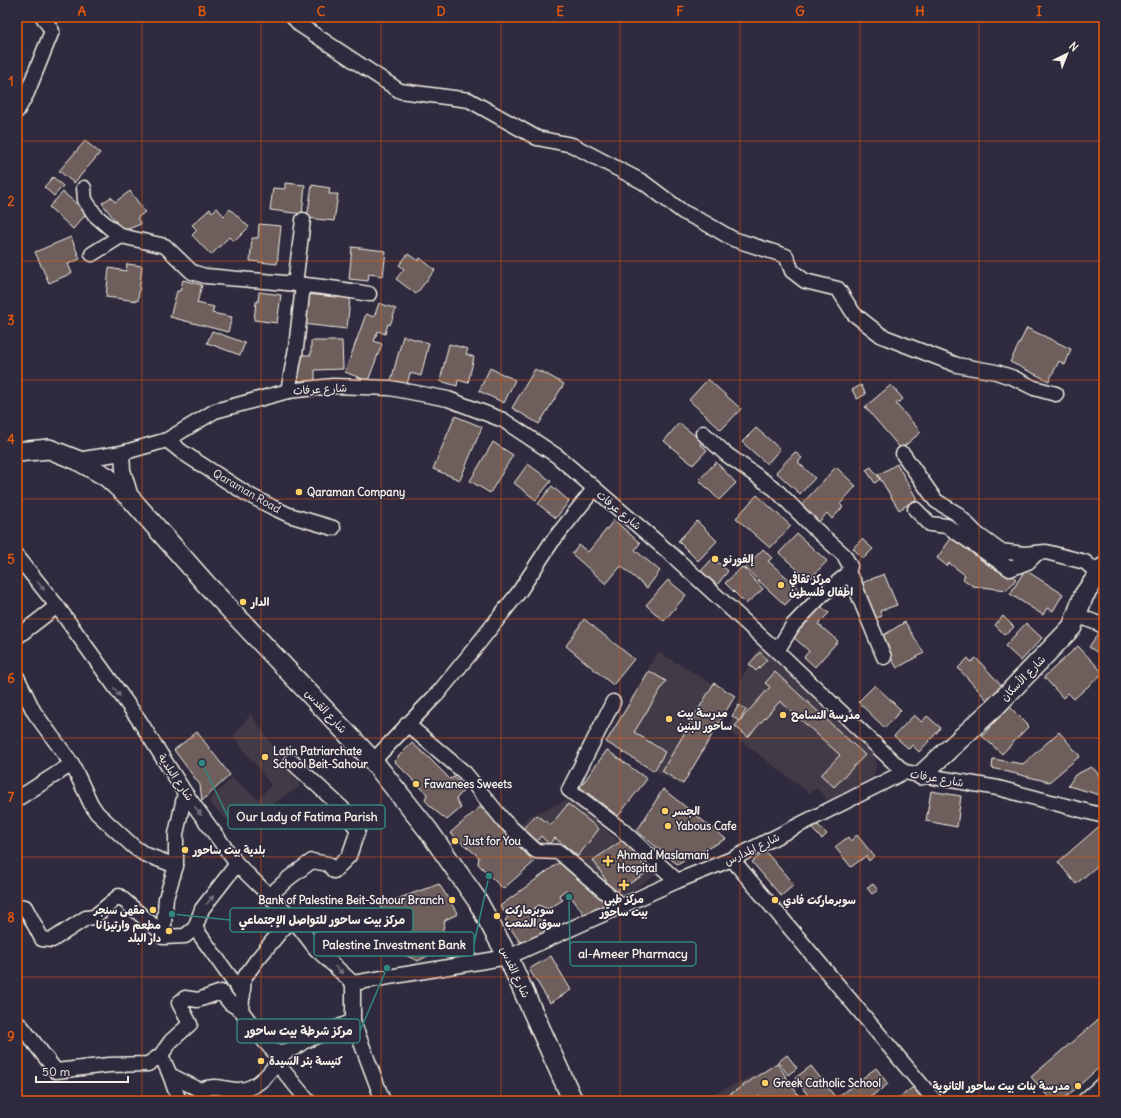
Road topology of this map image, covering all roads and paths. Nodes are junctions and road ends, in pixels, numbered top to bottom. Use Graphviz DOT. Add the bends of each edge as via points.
graph roads {
  1 [pos="43,17"];
  2 [pos="293,17"];
  3 [pos="17,111"];
  4 [pos="84,188"];
  5 [pos="303,220"];
  6 [pos="121,236"];
  7 [pos="92,254"];
  8 [pos="299,284"];
  9 [pos="369,294"];
  10 [pos="288,391"];
  11 [pos="1056,394"];
  12 [pos="703,433"];
  13 [pos="167,440"];
  14 [pos="17,452"];
  15 [pos="122,453"];
  16 [pos="903,454"];
  17 [pos="78,460"];
  18 [pos="594,488"];
  19 [pos="132,500"];
  20 [pos="915,509"];
  21 [pos="333,528"];
  22 [pos="1036,553"];
  23 [pos="17,556"];
  24 [pos="1102,571"];
  25 [pos="848,574"];
  26 [pos="57,606"];
  27 [pos="1077,615"];
  28 [pos="1104,626"];
  29 [pos="17,637"];
  30 [pos="777,651"];
  31 [pos="884,657"];
  32 [pos="17,677"];
  33 [pos="613,702"];
  34 [pos="408,724"];
  35 [pos="291,761"];
  36 [pos="373,761"];
  37 [pos="72,764"];
  38 [pos="913,773"];
  39 [pos="185,793"];
  40 [pos="17,800"];
  41 [pos="1104,816"];
  42 [pos="732,859"];
  43 [pos="237,864"];
  44 [pos="176,866"];
  45 [pos="677,881"];
  46 [pos="269,896"];
  47 [pos="17,906"];
  48 [pos="621,906"];
  49 [pos="293,919"];
  50 [pos="195,928"];
  51 [pos="163,936"];
  52 [pos="508,957"];
  53 [pos="353,983"];
  54 [pos="243,995"];
  55 [pos="241,1010"];
  56 [pos="353,1021"];
  57 [pos="17,1023"];
  58 [pos="161,1055"];
  59 [pos="281,1058"];
  60 [pos="170,1075"];
  61 [pos="1104,1083"];
  62 [pos="180,1101"];
  63 [pos="308,1101"];
  64 [pos="383,1101"];
  65 [pos="573,1101"];
  66 [pos="935,1101"];
  67 [pos="1084,1101"];
  1 -- 3 [label="street" via="52,32"];
  2 -- 11 [label="street" via="300,25 400,91 469,100 537,138 572,145 643,182 683,212 733,239 786,256 792,271 805,281 838,290 854,314 882,336 956,365 996,372"];
  4 -- 6 [label="street" via="85,200 95,215"];
  5 -- 8 [label="street"];
  6 -- 7 [label="street"];
  6 -- 8 [label="street" via="165,246 192,272 205,276"];
  8 -- 9 [label="street"];
  8 -- 10 [label="street" via="296,348"];
  10 -- 13 [label="street, شارع عرفات" via="215,411"];
  10 -- 18 [label="street, شارع عرفات" via="333,386 390,388 448,399 503,420 557,456"];
  12 -- 25 [label="street" via="726,454 775,489 844,555 850,566"];
  13 -- 15 [label="street, شارع عرفات"];
  13 -- 21 [label="street, Qaraman Road" via="247,494 289,514"];
  14 -- 17 [label="main road, شارع القدس" via="49,449"];
  15 -- 17 [label="street, شارع عرفات"];
  15 -- 19 [label="street" via="123,470"];
  16 -- 22 [label="street" via="936,501 956,513 977,534 1000,551"];
  17 -- 19 [label="main road, شارع القدس" via="107,477"];
  18 -- 30 [label="street, شارع عرفات"];
  18 -- 34 [label="street" via="551,543 519,592 439,692"];
  19 -- 36 [label="main road, شارع القدس" via="206,584"];
  20 -- 22 [label="street" via="930,524 947,526 1010,570 1028,562"];
  22 -- 24 [label="street" via="1046,552 1085,562"];
  23 -- 26 [label="street, شارع البلدية, one-way"];
  24 -- 27 [label="main road, شارع الأسكان" via="1084,595"];
  25 -- 30 [label="street" via="823,594 793,625"];
  25 -- 31 [label="street" via="854,582"];
  26 -- 29 [label="street"];
  26 -- 39 [label="street, شارع البلدية, one-way" via="139,720"];
  27 -- 28 [label="street"];
  27 -- 38 [label="main road, شارع الأسكان" via="1072,627 1002,699"];
  30 -- 38 [label="street, شارع عرفات"];
  32 -- 37 [label="street" via="34,712"];
  33 -- 45 [label="street" via="568,790 621,829"];
  34 -- 36 [label="street"];
  34 -- 48 [label="street" via="465,773 504,820 536,851 559,852"];
  35 -- 46 [label="street" via="342,808 358,830 349,856 334,871 328,864 312,861"];
  36 -- 52 [label="main road, شارع القدس" via="428,830 477,900"];
  37 -- 40 [label="street"];
  37 -- 44 [label="street" via="97,813 144,854"];
  38 -- 41 [label="street, شارع عرفات" via="998,788"];
  38 -- 42 [label="street, شارع المدارس"];
  39 -- 43 [label="street, شارع البلدية, one-way"];
  39 -- 44 [label="street" via="176,834"];
  42 -- 45 [label="street, شارع المدارس"];
  42 -- 66 [label="street"];
  43 -- 46 [label="street, شارع البلدية"];
  50 -- 43 [label="street, one-way" via="202,909"];
  44 -- 51 [label="street" via="166,898"];
  45 -- 48 [label="street, شارع المدارس"];
  46 -- 49 [label="street, شارع البلدية"];
  47 -- 51 [label="street" via="25,907 42,938 52,940 86,918 94,917 119,896"];
  48 -- 52 [label="street, شارع المدارس"];
  49 -- 53 [label="street, شارع البلدية, one-way" via="316,949"];
  49 -- 54 [label="street" via="244,978"];
  50 -- 51 [label="street" via="185,936"];
  50 -- 54 [label="street"];
  52 -- 53 [label="street, شارع المدارس"];
  52 -- 65 [label="main road, شارع القدس"];
  53 -- 56 [label="street"];
  54 -- 55 [label="street"];
  55 -- 58 [label="street" via="221,992 198,1000 185,998 179,1003 190,1024 171,1041"];
  55 -- 59 [label="street" via="268,1046"];
  56 -- 59 [label="street" via="303,1042"];
  56 -- 64 [label="street"];
  57 -- 58 [label="street" via="56,1071 148,1064"];
  58 -- 60 [label="street"];
  59 -- 60 [label="street" via="253,1087 245,1090 218,1086 200,1090"];
  59 -- 63 [label="street"];
  60 -- 62 [label="street"];
  61 -- 67 [label="street"];
}
